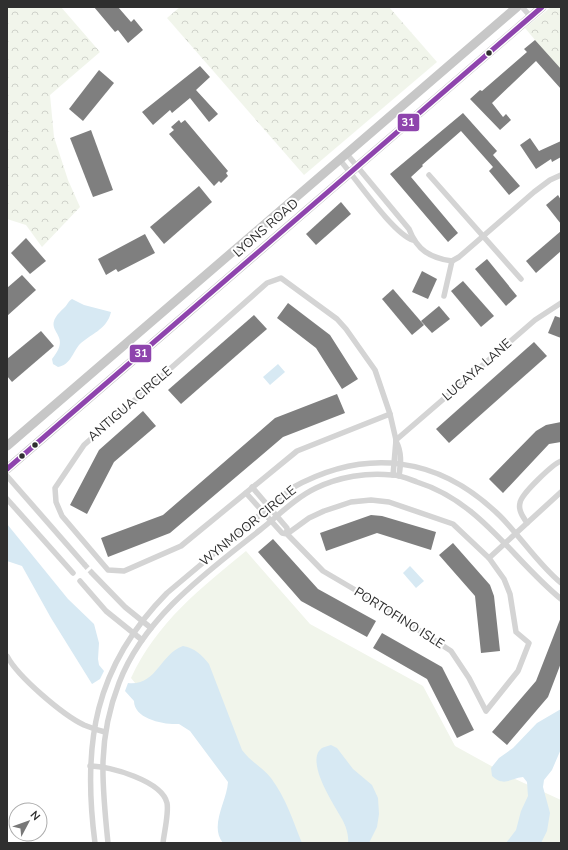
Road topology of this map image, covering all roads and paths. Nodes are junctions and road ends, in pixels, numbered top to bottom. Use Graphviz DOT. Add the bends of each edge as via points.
graph roads {
  1 [pos="517,7"];
  2 [pos="522,7"];
  3 [pos="542,7"];
  4 [pos="531,16"];
  5 [pos="343,156"];
  6 [pos="354,169"];
  7 [pos="429,175"];
  8 [pos="561,175"];
  9 [pos="485,236"];
  10 [pos="413,240"];
  11 [pos="452,261"];
  12 [pos="521,279"];
  13 [pos="444,296"];
  14 [pos="561,303"];
  15 [pos="390,414"];
  16 [pos="396,440"];
  17 [pos="7,446"];
  18 [pos="561,461"];
  19 [pos="398,463"];
  20 [pos="7,469"];
  21 [pos="396,475"];
  22 [pos="7,476"];
  23 [pos="252,488"];
  24 [pos="561,492"];
  25 [pos="246,493"];
  26 [pos="7,499"];
  27 [pos="269,507"];
  28 [pos="263,512"];
  29 [pos="277,516"];
  30 [pos="271,522"];
  31 [pos="526,523"];
  32 [pos="287,534"];
  33 [pos="515,534"];
  34 [pos="505,542"];
  35 [pos="489,558"];
  36 [pos="84,564"];
  37 [pos="73,573"];
  38 [pos="92,573"];
  39 [pos="80,581"];
  40 [pos="561,583"];
  41 [pos="561,599"];
  42 [pos="142,621"];
  43 [pos="151,628"];
  44 [pos="133,634"];
  45 [pos="142,640"];
  46 [pos="7,656"];
  47 [pos="93,728"];
  48 [pos="105,732"];
  49 [pos="90,766"];
  50 [pos="102,766"];
  51 [pos="95,843"];
  52 [pos="108,843"];
  53 [pos="163,843"];
  1 -- 5 [label="main road, LYONS ROAD"];
  2 -- 4 [label="street"];
  3 -- 4 [label="main road, LYONS ROAD"];
  4 -- 6 [label="main road, LYONS ROAD"];
  5 -- 6 [label="street"];
  5 -- 6 [label="street"];
  5 -- 17 [label="main road, LYONS ROAD"];
  6 -- 10 [label="street" via="409,229"];
  6 -- 10 [label="street" via="378,207 406,238"];
  6 -- 20 [label="main road, LYONS ROAD"];
  7 -- 9 [label="street"];
  8 -- 9 [label="street" via="534,192"];
  9 -- 11 [label="street"];
  9 -- 12 [label="street"];
  10 -- 11 [label="street" via="436,258"];
  11 -- 13 [label="street"];
  14 -- 16 [label="street, LUCAYA LANE" via="535,320"];
  15 -- 16 [label="street, ANTIGUA CIRCLE"];
  15 -- 23 [label="street, ANTIGUA CIRCLE" via="297,451"];
  15 -- 25 [label="street, ANTIGUA CIRCLE" via="375,370 346,329 337,319 281,278 267,283 84,445 56,488 56,502 62,516 108,570 124,572 181,546"];
  16 -- 19 [label="street, ANTIGUA CIRCLE"];
  18 -- 31 [label="street" via="522,497 519,508"];
  19 -- 21 [label="street, ANTIGUA CIRCLE"];
  19 -- 27 [label="street, WYNMOOR CIRCLE" via="358,464 324,473 292,488"];
  19 -- 33 [label="street, WYNMOOR CIRCLE" via="416,466 444,476 500,516"];
  21 -- 29 [label="street, WYNMOOR CIRCLE" via="336,480 298,498"];
  21 -- 34 [label="street, WYNMOOR CIRCLE" via="425,484 452,497 481,518"];
  22 -- 36 [label="street"];
  23 -- 25 [label="street, ANTIGUA CIRCLE"];
  23 -- 27 [label="street"];
  24 -- 31 [label="street"];
  25 -- 28 [label="street"];
  26 -- 37 [label="street"];
  27 -- 28 [label="street, WYNMOOR CIRCLE"];
  27 -- 29 [label="street"];
  28 -- 30 [label="street"];
  28 -- 42 [label="street, WYNMOOR CIRCLE" via="167,593"];
  29 -- 30 [label="street, WYNMOOR CIRCLE"];
  29 -- 32 [label="street, PORTOFINO ISLE" via="286,528"];
  30 -- 32 [label="street, PORTOFINO ISLE" via="282,534"];
  30 -- 43 [label="street, WYNMOOR CIRCLE" via="194,584"];
  31 -- 33 [label="street"];
  32 -- 35 [label="street, PORTOFINO ISLE" via="309,518 351,502 389,502 453,524"];
  32 -- 35 [label="street, PORTOFINO ISLE" via="323,571 451,651 486,710 518,671 529,643 516,632 510,594 504,579"];
  33 -- 34 [label="street"];
  33 -- 40 [label="street, WYNMOOR CIRCLE"];
  34 -- 35 [label="street"];
  34 -- 41 [label="street, WYNMOOR CIRCLE" via="541,583"];
  38 -- 42 [label="street"];
  39 -- 44 [label="street" via="106,611"];
  42 -- 43 [label="street"];
  42 -- 44 [label="street, WYNMOOR CIRCLE"];
  43 -- 45 [label="street, WYNMOOR CIRCLE"];
  44 -- 45 [label="street"];
  44 -- 47 [label="street, WYNMOOR CIRCLE" via="104,689"];
  45 -- 48 [label="street, WYNMOOR CIRCLE" via="119,682"];
  46 -- 47 [label="street" via="25,679 59,710"];
  47 -- 48 [label="street"];
  47 -- 49 [label="street, WYNMOOR CIRCLE"];
  48 -- 50 [label="street, WYNMOOR CIRCLE"];
  49 -- 50 [label="street"];
  49 -- 51 [label="street, WYNMOOR CIRCLE" via="89,782"];
  50 -- 52 [label="street, WYNMOOR CIRCLE"];
  50 -- 53 [label="street" via="149,783 164,796 167,804"];
}
